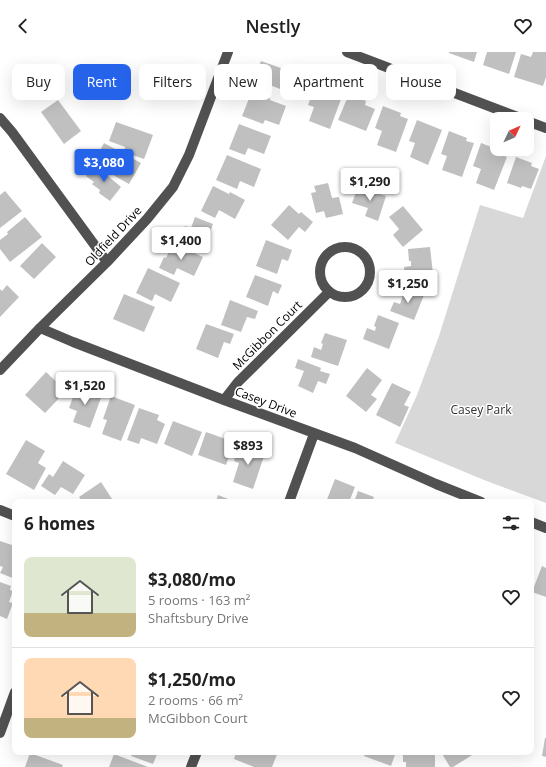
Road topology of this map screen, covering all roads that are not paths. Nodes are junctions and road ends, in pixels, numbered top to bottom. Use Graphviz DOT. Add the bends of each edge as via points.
graph roads {
  1 [pos="228,52"];
  2 [pos="347,52"];
  3 [pos="505,112"];
  4 [pos="0,118"];
  5 [pos="534,123"];
  6 [pos="546,128"];
  7 [pos="108,262"];
  8 [pos="330,292"];
  9 [pos="40,328"];
  10 [pos="0,370"];
  11 [pos="224,400"];
  12 [pos="314,434"];
  13 [pos="290,499"];
  14 [pos="474,499"];
  15 [pos="0,510"];
  16 [pos="12,515"];
  17 [pos="534,523"];
  18 [pos="546,528"];
  19 [pos="12,700"];
  20 [pos="0,733"];
  21 [pos="196,755"];
  22 [pos="191,767"];
  1 -- 7 [label="street, Oldfield Drive" via="189,156 173,187"];
  2 -- 3 [label="street"];
  4 -- 7 [label="street"];
  5 -- 6 [label="street"];
  7 -- 9 [label="street, Oldfield Drive"];
  8 -- 8 [label="street" via="337,296 350,296 362,291 367,284 369,267 359,251 348,247 339,248 325,257 320,268 320,277"];
  8 -- 11 [label="street, McGibbon Court" via="238,382"];
  9 -- 10 [label="street, Oldfield Drive"];
  9 -- 11 [label="street, Casey Drive"];
  11 -- 12 [label="street, Casey Drive"];
  12 -- 13 [label="street"];
  12 -- 14 [label="street, Casey Drive" via="355,448"];
  15 -- 16 [label="street"];
  17 -- 18 [label="street"];
  19 -- 20 [label="street"];
  21 -- 22 [label="street"];
}
